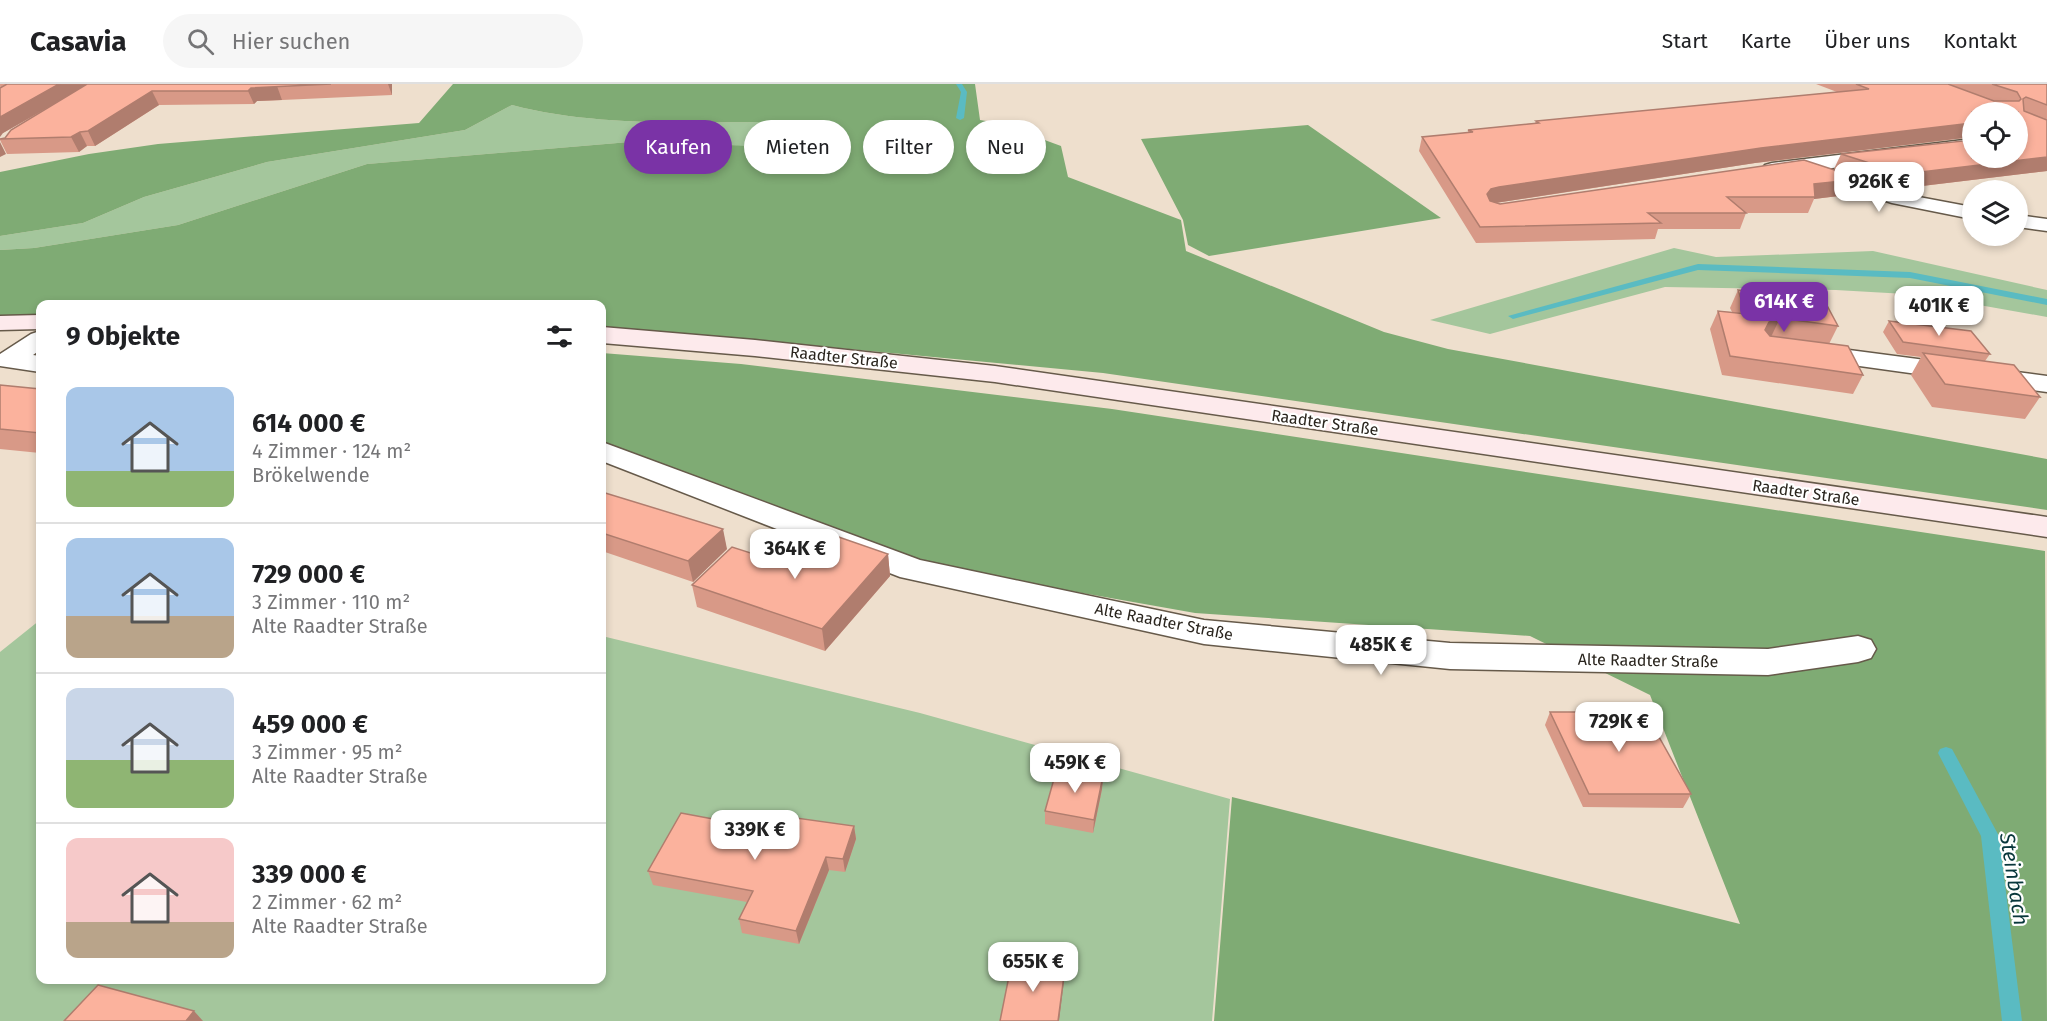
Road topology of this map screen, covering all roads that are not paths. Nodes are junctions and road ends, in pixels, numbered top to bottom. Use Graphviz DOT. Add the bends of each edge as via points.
graph roads {
  1 [pos="1962,146"];
  2 [pos="1800,165"];
  3 [pos="1755,171"];
  4 [pos="1962,211"];
  5 [pos="2028,222"];
  6 [pos="2047,225"];
  7 [pos="36,322"];
  8 [pos="0,323"];
  9 [pos="606,335"];
  10 [pos="36,342"];
  11 [pos="1782,349"];
  12 [pos="36,363"];
  13 [pos="2047,384"];
  14 [pos="606,453"];
  15 [pos="2047,527"];
  16 [pos="1858,649"];
  1 -- 2 [label="street"];
  2 -- 3 [label="street"];
  2 -- 4 [label="street" via="1831,179 1899,199"];
  5 -- 6 [label="street"];
  7 -- 8 [label="main road"];
  9 -- 15 [label="main road, Raadter Straße" via="995,374"];
  10 -- 12 [label="street" via="9,360"];
  11 -- 13 [label="street"];
  14 -- 16 [label="street, Alte Raadter Straße" via="912,569 1204,632 1450,656 1768,662"];
}
